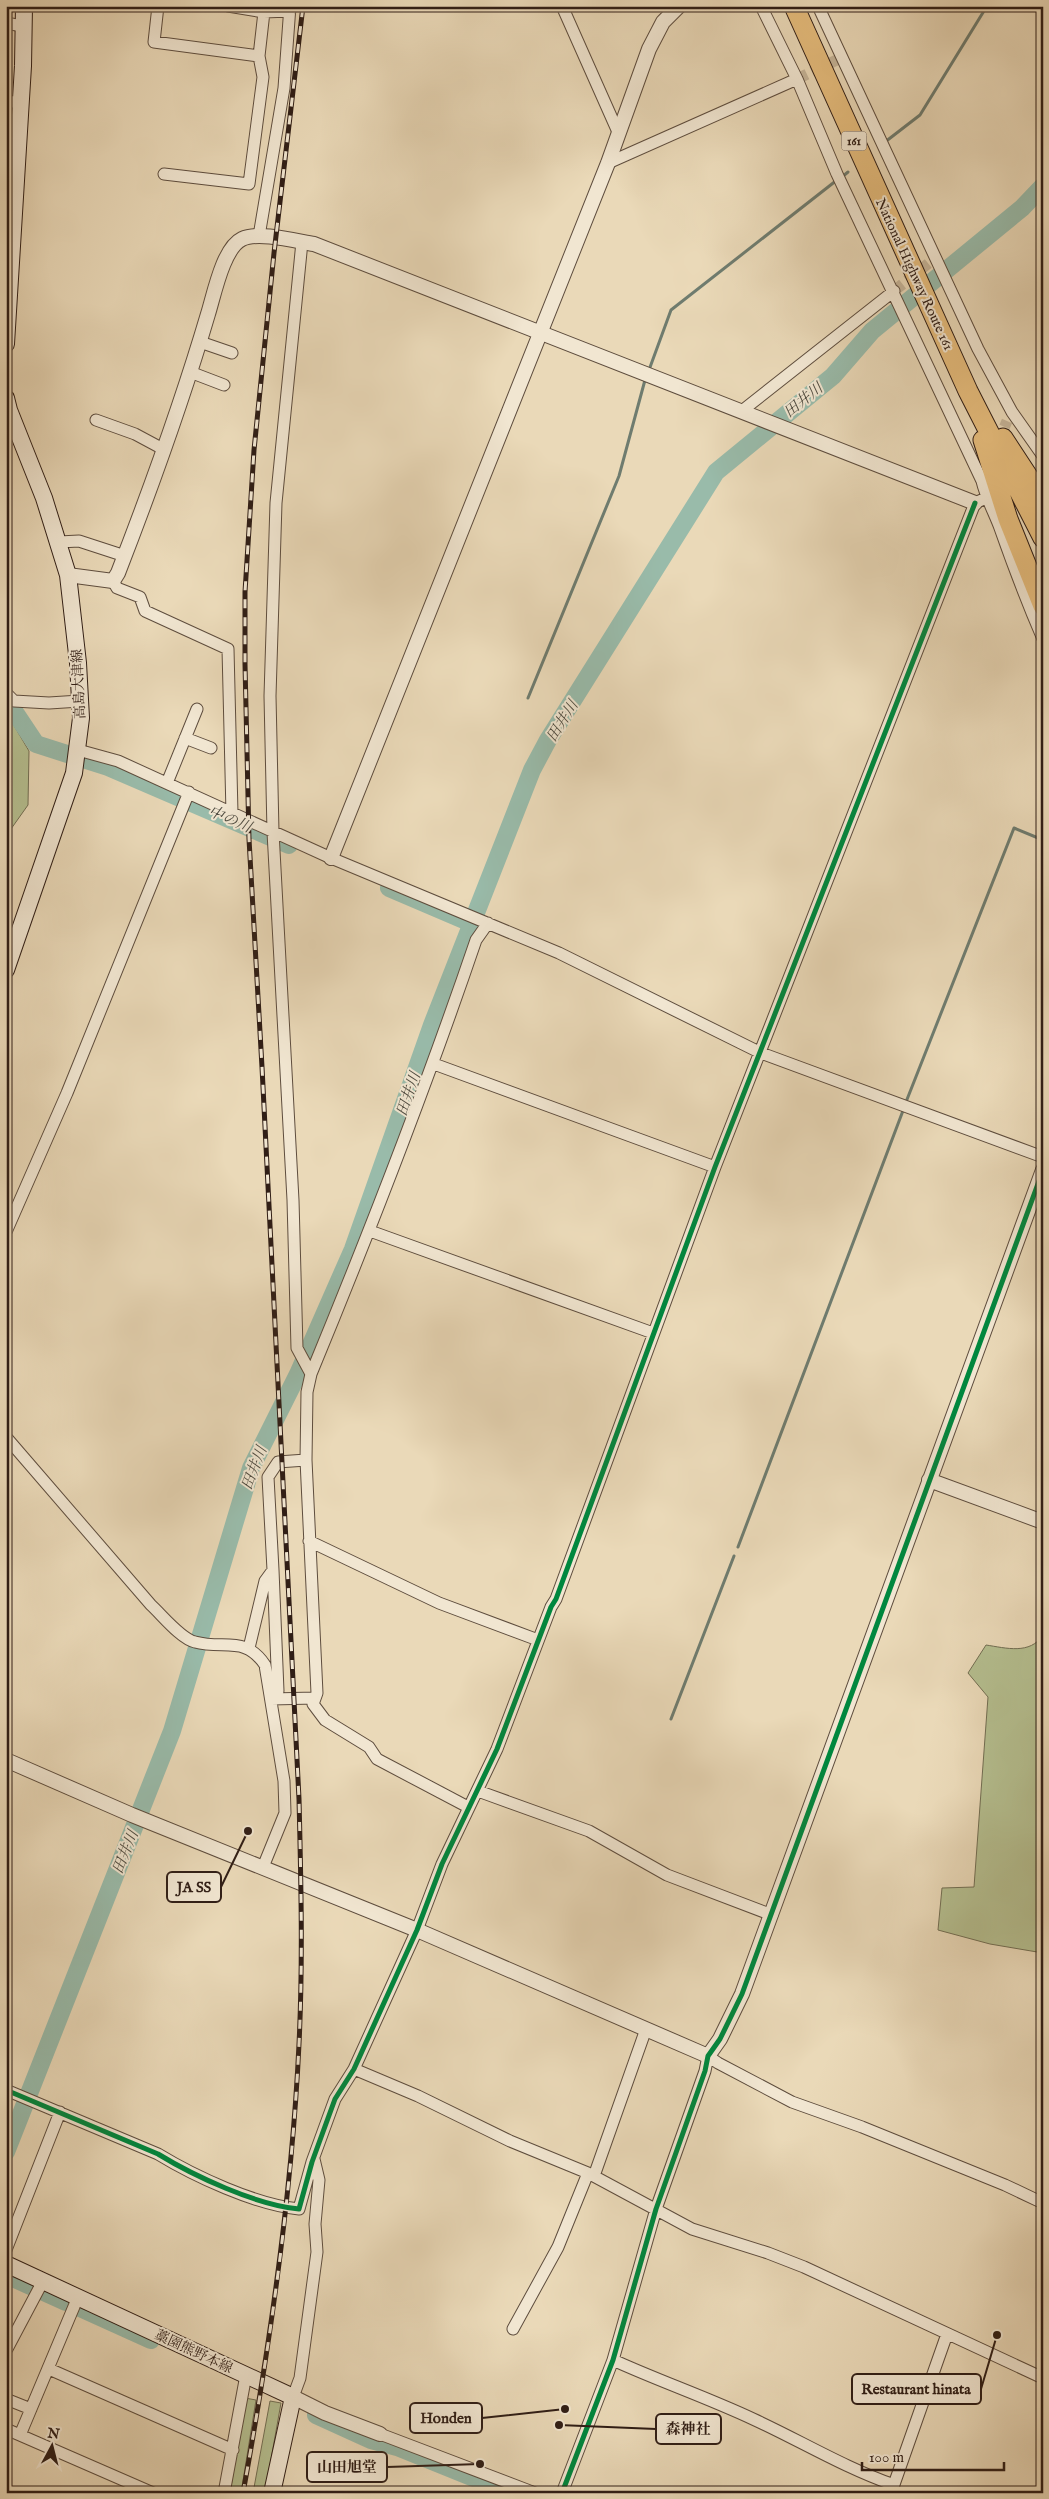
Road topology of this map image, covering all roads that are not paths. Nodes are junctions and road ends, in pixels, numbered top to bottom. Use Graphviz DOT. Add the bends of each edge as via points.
graph roads {
  1 [pos="24,6"];
  2 [pos="158,6"];
  3 [pos="228,6"];
  4 [pos="562,6"];
  5 [pos="679,6"];
  6 [pos="761,6"];
  7 [pos="794,6"];
  8 [pos="818,6"];
  9 [pos="259,9"];
  10 [pos="290,9"];
  11 [pos="14,24"];
  12 [pos="259,56"];
  13 [pos="797,80"];
  14 [pos="13,102"];
  15 [pos="618,132"];
  16 [pos="608,163"];
  17 [pos="164,174"];
  18 [pos="260,236"];
  19 [pos="302,242"];
  20 [pos="895,293"];
  21 [pos="539,332"];
  22 [pos="200,342"];
  23 [pos="6,344"];
  24 [pos="232,353"];
  25 [pos="190,372"];
  26 [pos="224,385"];
  27 [pos="968,391"];
  28 [pos="6,398"];
  29 [pos="743,410"];
  30 [pos="96,420"];
  31 [pos="164,449"];
  32 [pos="1043,456"];
  33 [pos="1043,499"];
  34 [pos="981,500"];
  35 [pos="1043,538"];
  36 [pos="59,542"];
  37 [pos="125,556"];
  38 [pos="68,575"];
  39 [pos="113,581"];
  40 [pos="1043,606"];
  41 [pos="1043,639"];
  42 [pos="6,693"];
  43 [pos="80,701"];
  44 [pos="197,709"];
  45 [pos="185,738"];
  46 [pos="211,748"];
  47 [pos="78,754"];
  48 [pos="167,783"];
  49 [pos="188,792"];
  50 [pos="232,813"];
  51 [pos="273,832"];
  52 [pos="331,858"];
  53 [pos="488,923"];
  54 [pos="6,970"];
  55 [pos="761,1053"];
  56 [pos="434,1064"];
  57 [pos="1043,1157"];
  58 [pos="716,1167"];
  59 [pos="1043,1170"];
  60 [pos="370,1231"];
  61 [pos="6,1232"];
  62 [pos="653,1333"];
  63 [pos="310,1371"];
  64 [pos="6,1437"];
  65 [pos="306,1460"];
  66 [pos="929,1480"];
  67 [pos="1043,1522"];
  68 [pos="309,1541"];
  69 [pos="273,1570"];
  70 [pos="538,1640"];
  71 [pos="250,1648"];
  72 [pos="315,1698"];
  73 [pos="271,1699"];
  74 [pos="6,1760"];
  75 [pos="478,1790"];
  76 [pos="468,1807"];
  77 [pos="263,1868"];
  78 [pos="772,1915"];
  79 [pos="417,1930"];
  80 [pos="646,2029"];
  81 [pos="708,2056"];
  82 [pos="354,2069"];
  83 [pos="6,2090"];
  84 [pos="60,2112"];
  85 [pos="314,2158"];
  86 [pos="591,2175"];
  87 [pos="1043,2203"];
  88 [pos="656,2209"];
  89 [pos="6,2250"];
  90 [pos="6,2264"];
  91 [pos="40,2287"];
  92 [pos="78,2297"];
  93 [pos="513,2329"];
  94 [pos="947,2334"];
  95 [pos="8,2349"];
  96 [pos="612,2360"];
  97 [pos="49,2369"];
  98 [pos="246,2375"];
  99 [pos="1043,2378"];
  100 [pos="293,2397"];
  101 [pos="6,2399"];
  102 [pos="31,2409"];
  103 [pos="6,2429"];
  104 [pos="380,2434"];
  105 [pos="20,2435"];
  106 [pos="233,2450"];
  107 [pos="892,2489"];
  108 [pos="153,2493"];
  109 [pos="224,2493"];
  110 [pos="272,2493"];
  111 [pos="535,2493"];
  112 [pos="562,2493"];
  1 -- 11 [label="main road"];
  2 -- 12 [label="street" via="154,42"];
  3 -- 9 [label="street"];
  4 -- 15 [label="street"];
  5 -- 15 [label="street" via="663,22 649,49"];
  6 -- 13 [label="street"];
  7 -- 27 [label="highway, National Highway Route 161 / 161"];
  8 -- 32 [label="street" via="1009,416"];
  9 -- 10 [label="street"];
  9 -- 12 [label="street"];
  10 -- 18 [label="street" via="284,88"];
  11 -- 14 [label="main road"];
  12 -- 17 [label="street" via="263,77 249,184"];
  13 -- 16 [label="street"];
  13 -- 20 [label="street" via="839,179"];
  14 -- 23 [label="main road"];
  15 -- 16 [label="street"];
  16 -- 21 [label="street"];
  18 -- 19 [label="street"];
  18 -- 22 [label="street" via="242,239 229,254"];
  19 -- 21 [label="street"];
  19 -- 51 [label="street" via="276,503 270,696"];
  20 -- 29 [label="street"];
  20 -- 34 [label="street" via="983,479"];
  21 -- 29 [label="street"];
  21 -- 52 [label="street"];
  22 -- 24 [label="street"];
  22 -- 25 [label="street"];
  25 -- 26 [label="street"];
  25 -- 31 [label="street"];
  27 -- 33 [label="highway" via="993,422"];
  27 -- 35 [label="highway, National Highway Route 161 / 161"];
  27 -- 40 [label="highway" via="1008,519"];
  28 -- 36 [label="main road, 高島大津線"];
  29 -- 34 [label="street"];
  30 -- 31 [label="street"];
  31 -- 37 [label="street"];
  34 -- 41 [label="street" via="994,514"];
  34 -- 55 [label="street"];
  36 -- 37 [label="street" via="86,542"];
  36 -- 38 [label="main road, 高島大津線"];
  37 -- 39 [label="street"];
  38 -- 39 [label="street"];
  38 -- 43 [label="main road, 高島大津線"];
  39 -- 50 [label="street" via="117,588 140,597 145,611 228,649"];
  42 -- 43 [label="street" via="14,701"];
  43 -- 47 [label="main road, 高島大津線"];
  44 -- 45 [label="street"];
  45 -- 46 [label="street"];
  45 -- 48 [label="street"];
  47 -- 48 [label="street" via="118,761"];
  47 -- 54 [label="main road, 高島大津線" via="64,804"];
  48 -- 49 [label="street"];
  49 -- 50 [label="street"];
  49 -- 61 [label="street" via="67,1093"];
  50 -- 51 [label="street"];
  51 -- 52 [label="street"];
  51 -- 63 [label="street" via="293,1200 297,1348"];
  52 -- 53 [label="street"];
  53 -- 55 [label="street" via="559,953"];
  53 -- 56 [label="street" via="476,940"];
  55 -- 57 [label="street"];
  55 -- 58 [label="street"];
  56 -- 58 [label="street"];
  56 -- 60 [label="street"];
  58 -- 62 [label="street"];
  59 -- 66 [label="street"];
  60 -- 62 [label="street"];
  60 -- 63 [label="street"];
  62 -- 70 [label="street" via="560,1590"];
  63 -- 65 [label="street"];
  64 -- 71 [label="street" via="172,1626 195,1642"];
  65 -- 68 [label="street"];
  65 -- 69 [label="street" via="278,1462 268,1477"];
  66 -- 67 [label="street"];
  66 -- 78 [label="street"];
  68 -- 70 [label="street" via="439,1603"];
  68 -- 72 [label="street"];
  69 -- 71 [label="street" via="265,1580"];
  69 -- 73 [label="street" via="278,1692"];
  70 -- 75 [label="street"];
  71 -- 73 [label="street" via="265,1665"];
  72 -- 73 [label="street"];
  72 -- 76 [label="street" via="314,1704 325,1720 369,1747 377,1759"];
  73 -- 77 [label="street" via="284,1780 285,1813"];
  74 -- 77 [label="street"];
  75 -- 76 [label="street"];
  75 -- 78 [label="street" via="589,1831 667,1875"];
  76 -- 79 [label="street"];
  77 -- 79 [label="street"];
  78 -- 81 [label="street" via="742,1994"];
  79 -- 80 [label="street"];
  79 -- 82 [label="street"];
  80 -- 81 [label="street"];
  80 -- 86 [label="street"];
  81 -- 87 [label="street" via="792,2102 880,2134"];
  81 -- 88 [label="street"];
  82 -- 85 [label="street" via="335,2099"];
  82 -- 86 [label="street"];
  83 -- 84 [label="street"];
  84 -- 85 [label="street" via="158,2154 180,2168 278,2207 299,2209"];
  84 -- 89 [label="street"];
  85 -- 100 [label="street" via="319,2180 315,2224 317,2252 300,2378"];
  86 -- 88 [label="street"];
  86 -- 93 [label="street" via="558,2247"];
  88 -- 94 [label="street" via="692,2229 804,2267"];
  88 -- 96 [label="street"];
  90 -- 91 [label="main road, 藁園熊野本線"];
  91 -- 92 [label="main road, 藁園熊野本線"];
  91 -- 95 [label="street"];
  92 -- 97 [label="street"];
  92 -- 98 [label="main road, 藁園熊野本線"];
  94 -- 99 [label="street"];
  94 -- 107 [label="street"];
  96 -- 107 [label="street" via="716,2402"];
  96 -- 112 [label="street"];
  97 -- 102 [label="street"];
  97 -- 106 [label="street"];
  98 -- 100 [label="main road, 藁園熊野本線"];
  98 -- 106 [label="street"];
  100 -- 104 [label="street"];
  100 -- 110 [label="main road"];
  101 -- 102 [label="street"];
  102 -- 105 [label="street"];
  103 -- 105 [label="street"];
  104 -- 111 [label="street"];
  105 -- 108 [label="street"];
  106 -- 109 [label="street"];
}
